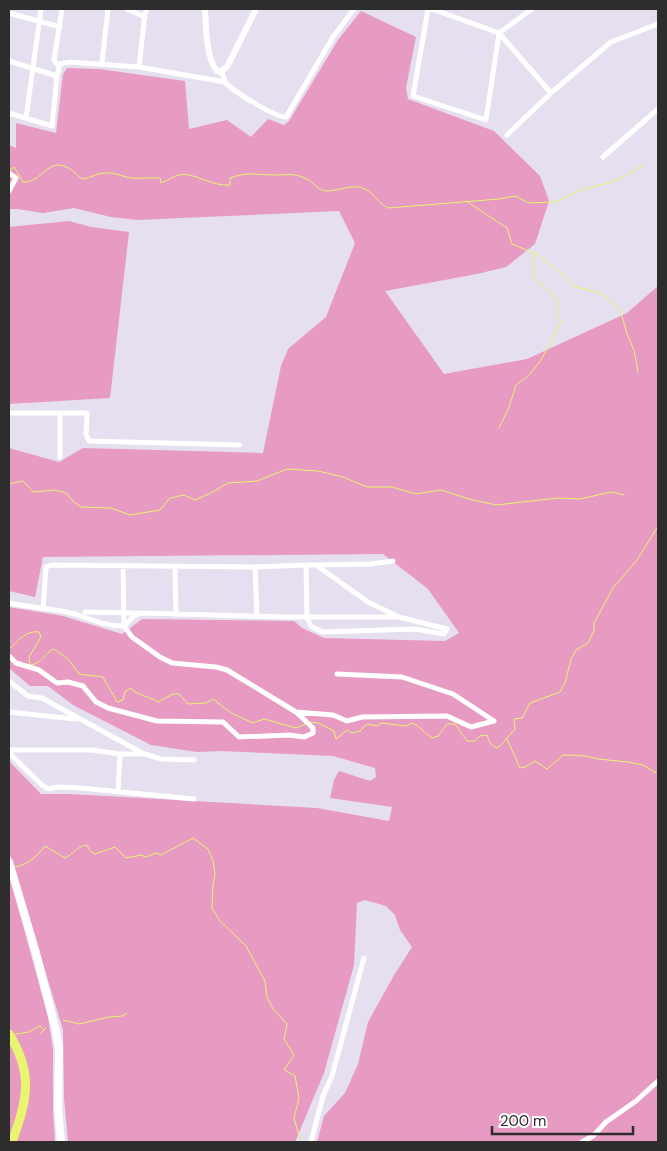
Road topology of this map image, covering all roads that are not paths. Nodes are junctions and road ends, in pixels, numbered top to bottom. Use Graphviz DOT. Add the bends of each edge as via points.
graph roads {
  1 [pos="41,9"];
  2 [pos="62,9"];
  3 [pos="108,9"];
  4 [pos="127,9"];
  5 [pos="147,9"];
  6 [pos="205,9"];
  7 [pos="256,9"];
  8 [pos="354,9"];
  9 [pos="430,9"];
  10 [pos="531,9"];
  11 [pos="9,13"];
  12 [pos="144,17"];
  13 [pos="39,23"];
  14 [pos="658,24"];
  15 [pos="60,28"];
  16 [pos="499,33"];
  17 [pos="9,61"];
  18 [pos="102,64"];
  19 [pos="59,67"];
  20 [pos="139,67"];
  21 [pos="33,68"];
  22 [pos="222,72"];
  23 [pos="57,76"];
  24 [pos="225,82"];
  25 [pos="551,93"];
  26 [pos="658,109"];
  27 [pos="9,113"];
  28 [pos="26,118"];
  29 [pos="507,134"];
  30 [pos="603,157"];
  31 [pos="9,173"];
  32 [pos="9,191"];
  33 [pos="9,413"];
  34 [pos="60,413"];
  35 [pos="240,445"];
  36 [pos="60,457"];
  37 [pos="393,562"];
  38 [pos="123,565"];
  39 [pos="316,565"];
  40 [pos="175,566"];
  41 [pos="306,566"];
  42 [pos="255,567"];
  43 [pos="9,603"];
  44 [pos="43,609"];
  45 [pos="85,612"];
  46 [pos="124,613"];
  47 [pos="141,613"];
  48 [pos="176,615"];
  49 [pos="257,616"];
  50 [pos="399,616"];
  51 [pos="306,618"];
  52 [pos="124,626"];
  53 [pos="9,656"];
  54 [pos="337,674"];
  55 [pos="9,681"];
  56 [pos="9,712"];
  57 [pos="296,712"];
  58 [pos="79,719"];
  59 [pos="9,751"];
  60 [pos="120,754"];
  61 [pos="145,754"];
  62 [pos="194,760"];
  63 [pos="118,792"];
  64 [pos="194,800"];
  65 [pos="9,862"];
  66 [pos="364,958"];
  67 [pos="658,1081"];
  68 [pos="61,1142"];
  69 [pos="310,1142"];
  70 [pos="583,1142"];
  1 -- 13 [label="street"];
  2 -- 15 [label="street"];
  3 -- 18 [label="street"];
  4 -- 12 [label="street"];
  5 -- 12 [label="street"];
  6 -- 22 [label="street" via="212,66"];
  7 -- 22 [label="street"];
  8 -- 24 [label="street" via="333,37 286,117 275,114"];
  9 -- 16 [label="street"];
  9 -- 16 [label="street" via="413,96 486,120"];
  10 -- 16 [label="street"];
  11 -- 13 [label="street"];
  12 -- 20 [label="street"];
  13 -- 15 [label="street"];
  13 -- 21 [label="street"];
  14 -- 25 [label="street" via="611,42"];
  15 -- 19 [label="street" via="54,60"];
  16 -- 25 [label="street"];
  17 -- 21 [label="street"];
  18 -- 19 [label="street" via="65,62"];
  18 -- 20 [label="street"];
  19 -- 23 [label="street"];
  20 -- 24 [label="street"];
  21 -- 23 [label="street"];
  21 -- 28 [label="street"];
  22 -- 24 [label="street"];
  23 -- 28 [label="street" via="52,126"];
  25 -- 29 [label="street"];
  26 -- 30 [label="street"];
  27 -- 28 [label="street"];
  31 -- 32 [label="street" via="16,178"];
  33 -- 34 [label="street"];
  34 -- 35 [label="street" via="87,413 89,442"];
  34 -- 36 [label="street"];
  37 -- 39 [label="street"];
  38 -- 40 [label="street"];
  38 -- 44 [label="street" via="49,565 46,567"];
  38 -- 46 [label="street"];
  39 -- 41 [label="street"];
  39 -- 50 [label="street" via="368,602"];
  40 -- 42 [label="street"];
  40 -- 48 [label="street"];
  41 -- 42 [label="street"];
  41 -- 51 [label="street"];
  42 -- 49 [label="street"];
  43 -- 44 [label="street"];
  44 -- 52 [label="street" via="68,612 111,626"];
  45 -- 46 [label="street"];
  46 -- 47 [label="street"];
  46 -- 52 [label="street"];
  47 -- 48 [label="street"];
  47 -- 52 [label="street"];
  48 -- 49 [label="street"];
  49 -- 51 [label="street"];
  50 -- 51 [label="street"];
  50 -- 51 [label="street" via="447,629 444,634 416,629 322,632 311,626"];
  52 -- 57 [label="street" via="132,637 172,663 227,670"];
  53 -- 57 [label="street" via="16,663 39,670 57,683 83,686 96,702 108,708 157,721 223,722 239,737 304,737 313,733 313,728"];
  54 -- 57 [label="street" via="402,677 453,694 494,721 471,727 447,716 362,717 347,721 333,715"];
  55 -- 58 [label="street" via="28,696 42,698"];
  56 -- 58 [label="street"];
  58 -- 61 [label="street"];
  59 -- 60 [label="street" via="92,750"];
  59 -- 63 [label="street" via="48,789"];
  60 -- 61 [label="street"];
  60 -- 63 [label="street"];
  61 -- 62 [label="street" via="162,759"];
  63 -- 64 [label="street"];
  65 -- 68 [label="main road" via="56,1031"];
  66 -- 69 [label="street" via="332,1076"];
  67 -- 70 [label="street"];
}
